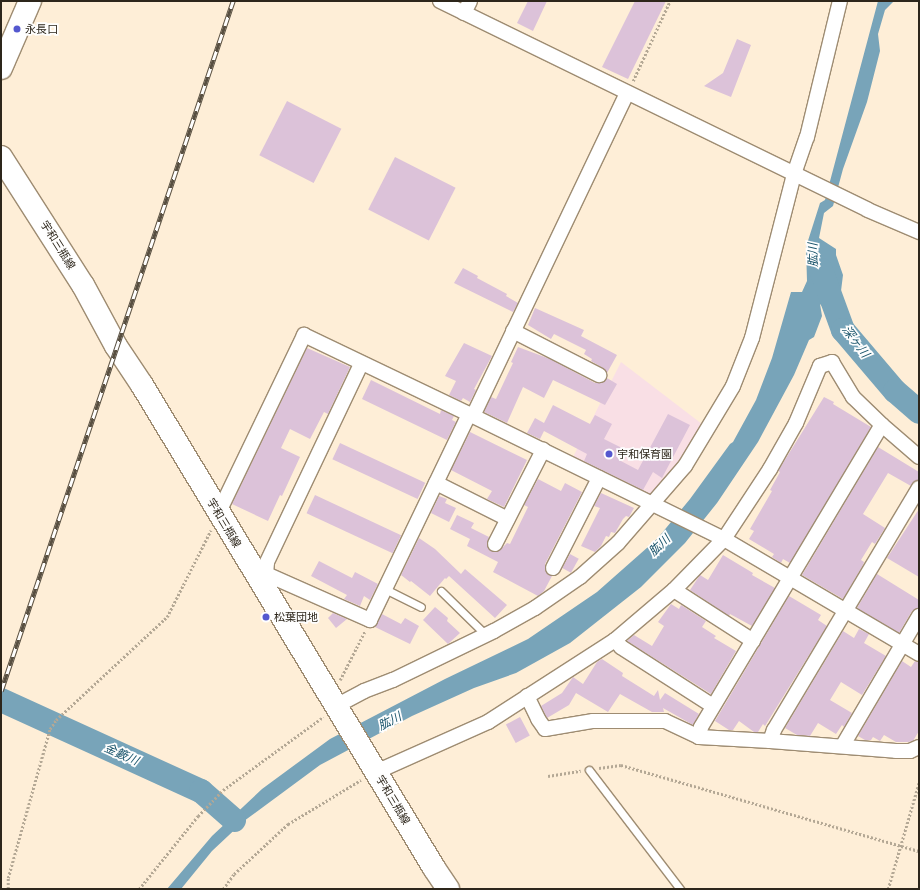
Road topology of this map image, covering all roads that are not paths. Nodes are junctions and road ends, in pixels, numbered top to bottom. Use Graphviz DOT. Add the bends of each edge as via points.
graph roads {
  1 [pos="30,1"];
  2 [pos="440,1"];
  3 [pos="840,1"];
  4 [pos="467,7"];
  5 [pos="1,68"];
  6 [pos="627,93"];
  7 [pos="1,157"];
  8 [pos="798,176"];
  9 [pos="919,232"];
  10 [pos="513,330"];
  11 [pos="361,364"];
  12 [pos="599,375"];
  13 [pos="471,415"];
  14 [pos="882,425"];
  15 [pos="543,450"];
  16 [pos="919,457"];
  17 [pos="599,478"];
  18 [pos="436,483"];
  19 [pos="919,488"];
  20 [pos="654,506"];
  21 [pos="218,514"];
  22 [pos="508,519"];
  23 [pos="724,540"];
  24 [pos="495,544"];
  25 [pos="553,568"];
  26 [pos="263,578"];
  27 [pos="790,578"];
  28 [pos="385,589"];
  29 [pos="674,590"];
  30 [pos="441,591"];
  31 [pos="421,608"];
  32 [pos="846,610"];
  33 [pos="919,616"];
  34 [pos="486,635"];
  35 [pos="615,640"];
  36 [pos="753,641"];
  37 [pos="903,644"];
  38 [pos="919,654"];
  39 [pos="527,696"];
  40 [pos="335,705"];
  41 [pos="713,706"];
  42 [pos="699,738"];
  43 [pos="770,740"];
  44 [pos="843,745"];
  45 [pos="919,747"];
  46 [pos="374,768"];
  47 [pos="589,770"];
  48 [pos="448,889"];
  49 [pos="680,889"];
  1 -- 5 [label="main road"];
  2 -- 4 [label="street"];
  3 -- 8 [label="street"];
  4 -- 6 [label="street"];
  6 -- 8 [label="street"];
  6 -- 10 [label="street"];
  7 -- 21 [label="main road, 宇和三瓶線" via="83,285 116,346"];
  8 -- 9 [label="street"];
  8 -- 20 [label="street" via="752,338 733,386 685,466"];
  10 -- 12 [label="street"];
  10 -- 13 [label="street"];
  11 -- 13 [label="street"];
  11 -- 21 [label="street" via="304,335"];
  11 -- 26 [label="street" via="267,562"];
  13 -- 15 [label="street"];
  13 -- 18 [label="street"];
  14 -- 16 [label="street"];
  14 -- 23 [label="street" via="853,397 832,362 820,366 796,423"];
  14 -- 27 [label="street"];
  15 -- 17 [label="street"];
  15 -- 22 [label="street"];
  17 -- 20 [label="street"];
  17 -- 25 [label="street"];
  18 -- 22 [label="street"];
  18 -- 28 [label="street"];
  19 -- 32 [label="street"];
  20 -- 23 [label="street"];
  20 -- 34 [label="street" via="580,577 535,608"];
  21 -- 26 [label="main road, 宇和三瓶線"];
  22 -- 24 [label="street"];
  23 -- 27 [label="street"];
  23 -- 29 [label="street"];
  26 -- 28 [label="street" via="370,620"];
  26 -- 40 [label="main road, 宇和三瓶線"];
  27 -- 32 [label="street"];
  27 -- 36 [label="street"];
  28 -- 31 [label="lane"];
  29 -- 35 [label="street"];
  29 -- 36 [label="street"];
  30 -- 34 [label="lane"];
  32 -- 37 [label="street"];
  32 -- 43 [label="street"];
  33 -- 37 [label="street"];
  34 -- 40 [label="street"];
  35 -- 39 [label="street" via="575,668"];
  35 -- 41 [label="street" via="621,647"];
  36 -- 41 [label="street"];
  37 -- 38 [label="street"];
  37 -- 44 [label="street"];
  39 -- 42 [label="street" via="545,729 593,721 665,721"];
  39 -- 46 [label="street" via="488,722"];
  40 -- 46 [label="main road, 宇和三瓶線"];
  41 -- 42 [label="street" via="701,727"];
  42 -- 43 [label="street"];
  43 -- 44 [label="street"];
  44 -- 45 [label="street" via="896,751 910,751"];
  46 -- 48 [label="main road, 宇和三瓶線"];
  47 -- 49 [label="lane"];
}
